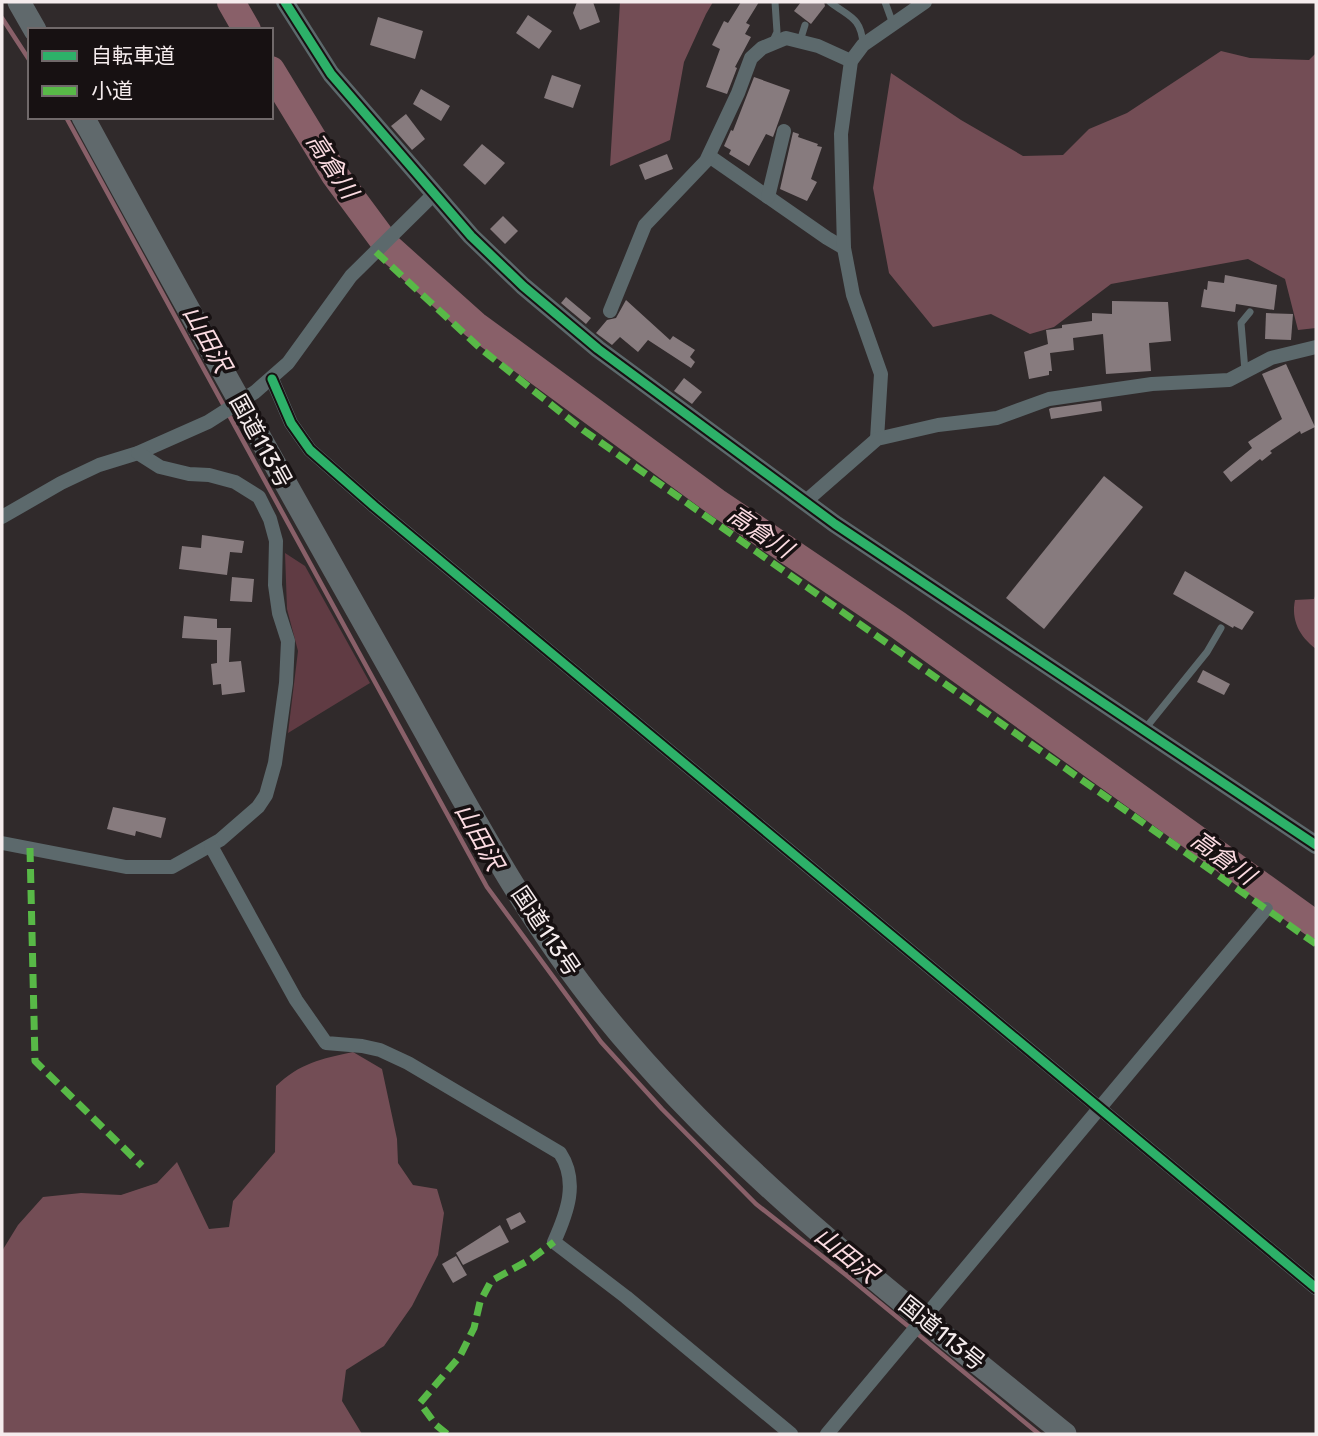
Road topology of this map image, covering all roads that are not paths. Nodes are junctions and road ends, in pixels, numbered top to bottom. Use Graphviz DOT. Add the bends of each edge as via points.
graph roads {
  1 [pos="19,2"];
  2 [pos="285,2"];
  3 [pos="775,2"];
  4 [pos="830,2"];
  5 [pos="885,2"];
  6 [pos="925,2"];
  7 [pos="893,24"];
  8 [pos="805,25"];
  9 [pos="34,28"];
  10 [pos="800,41"];
  11 [pos="772,44"];
  12 [pos="863,44"];
  13 [pos="851,61"];
  14 [pos="84,119"];
  15 [pos="784,131"];
  16 [pos="709,156"];
  17 [pos="435,193"];
  18 [pos="768,197"];
  19 [pos="844,248"];
  20 [pos="610,311"];
  21 [pos="1250,312"];
  22 [pos="1316,347"];
  23 [pos="1245,372"];
  24 [pos="272,379"];
  25 [pos="239,402"];
  26 [pos="877,439"];
  27 [pos="138,453"];
  28 [pos="806,501"];
  29 [pos="2,517"];
  30 [pos="1221,628"];
  31 [pos="1144,730"];
  32 [pos="2,843"];
  33 [pos="1316,845"];
  34 [pos="211,846"];
  35 [pos="1266,909"];
  36 [pos="1099,1106"];
  37 [pos="1316,1288"];
  38 [pos="924,1318"];
  39 [pos="791,1434"];
  40 [pos="827,1434"];
  41 [pos="1065,1434"];
  1 -- 9 [label="highway"];
  2 -- 17 [label="street" via="331,74"];
  3 -- 11 [label="lane" via="777,32"];
  4 -- 12 [label="lane" via="856,20"];
  5 -- 7 [label="lane"];
  6 -- 7 [label="street"];
  7 -- 12 [label="street"];
  8 -- 10 [label="lane"];
  10 -- 11 [label="street" via="786,38"];
  10 -- 13 [label="street"];
  11 -- 16 [label="street" via="751,58"];
  12 -- 13 [label="street"];
  13 -- 19 [label="street" via="841,134"];
  14 -- 25 [label="highway, 国道113号"];
  15 -- 18 [label="street"];
  16 -- 18 [label="street"];
  16 -- 20 [label="street" via="645,225"];
  17 -- 24 [label="street" via="351,276"];
  17 -- 28 [label="street" via="523,286 598,349"];
  18 -- 19 [label="street"];
  19 -- 26 [label="street" via="853,295 881,374"];
  21 -- 23 [label="lane" via="1241,323"];
  22 -- 23 [label="street" via="1271,358"];
  23 -- 26 [label="street" via="1228,380 1152,384 1049,399 997,418"];
  24 -- 25 [label="street"];
  24 -- 36 [label="street" via="291,422 319,458"];
  25 -- 27 [label="street" via="208,422"];
  25 -- 38 [label="highway, 国道113号" via="483,835 538,924 602,1012 668,1087 749,1167"];
  26 -- 28 [label="street"];
  27 -- 29 [label="street" via="99,465"];
  27 -- 34 [label="street" via="160,467 221,477 248,489 259,497 276,541 275,584 288,641 275,763 258,807"];
  28 -- 31 [label="street"];
  30 -- 31 [label="lane"];
  31 -- 33 [label="street"];
  32 -- 34 [label="street" via="126,867 172,867"];
  34 -- 39 [label="street" via="296,1000 326,1043 380,1050 408,1063 560,1153 571,1180 570,1199 554,1241"];
  35 -- 36 [label="street"];
  36 -- 37 [label="street"];
  36 -- 38 [label="street"];
  38 -- 40 [label="street"];
  38 -- 41 [label="highway, 国道113号"];
}
